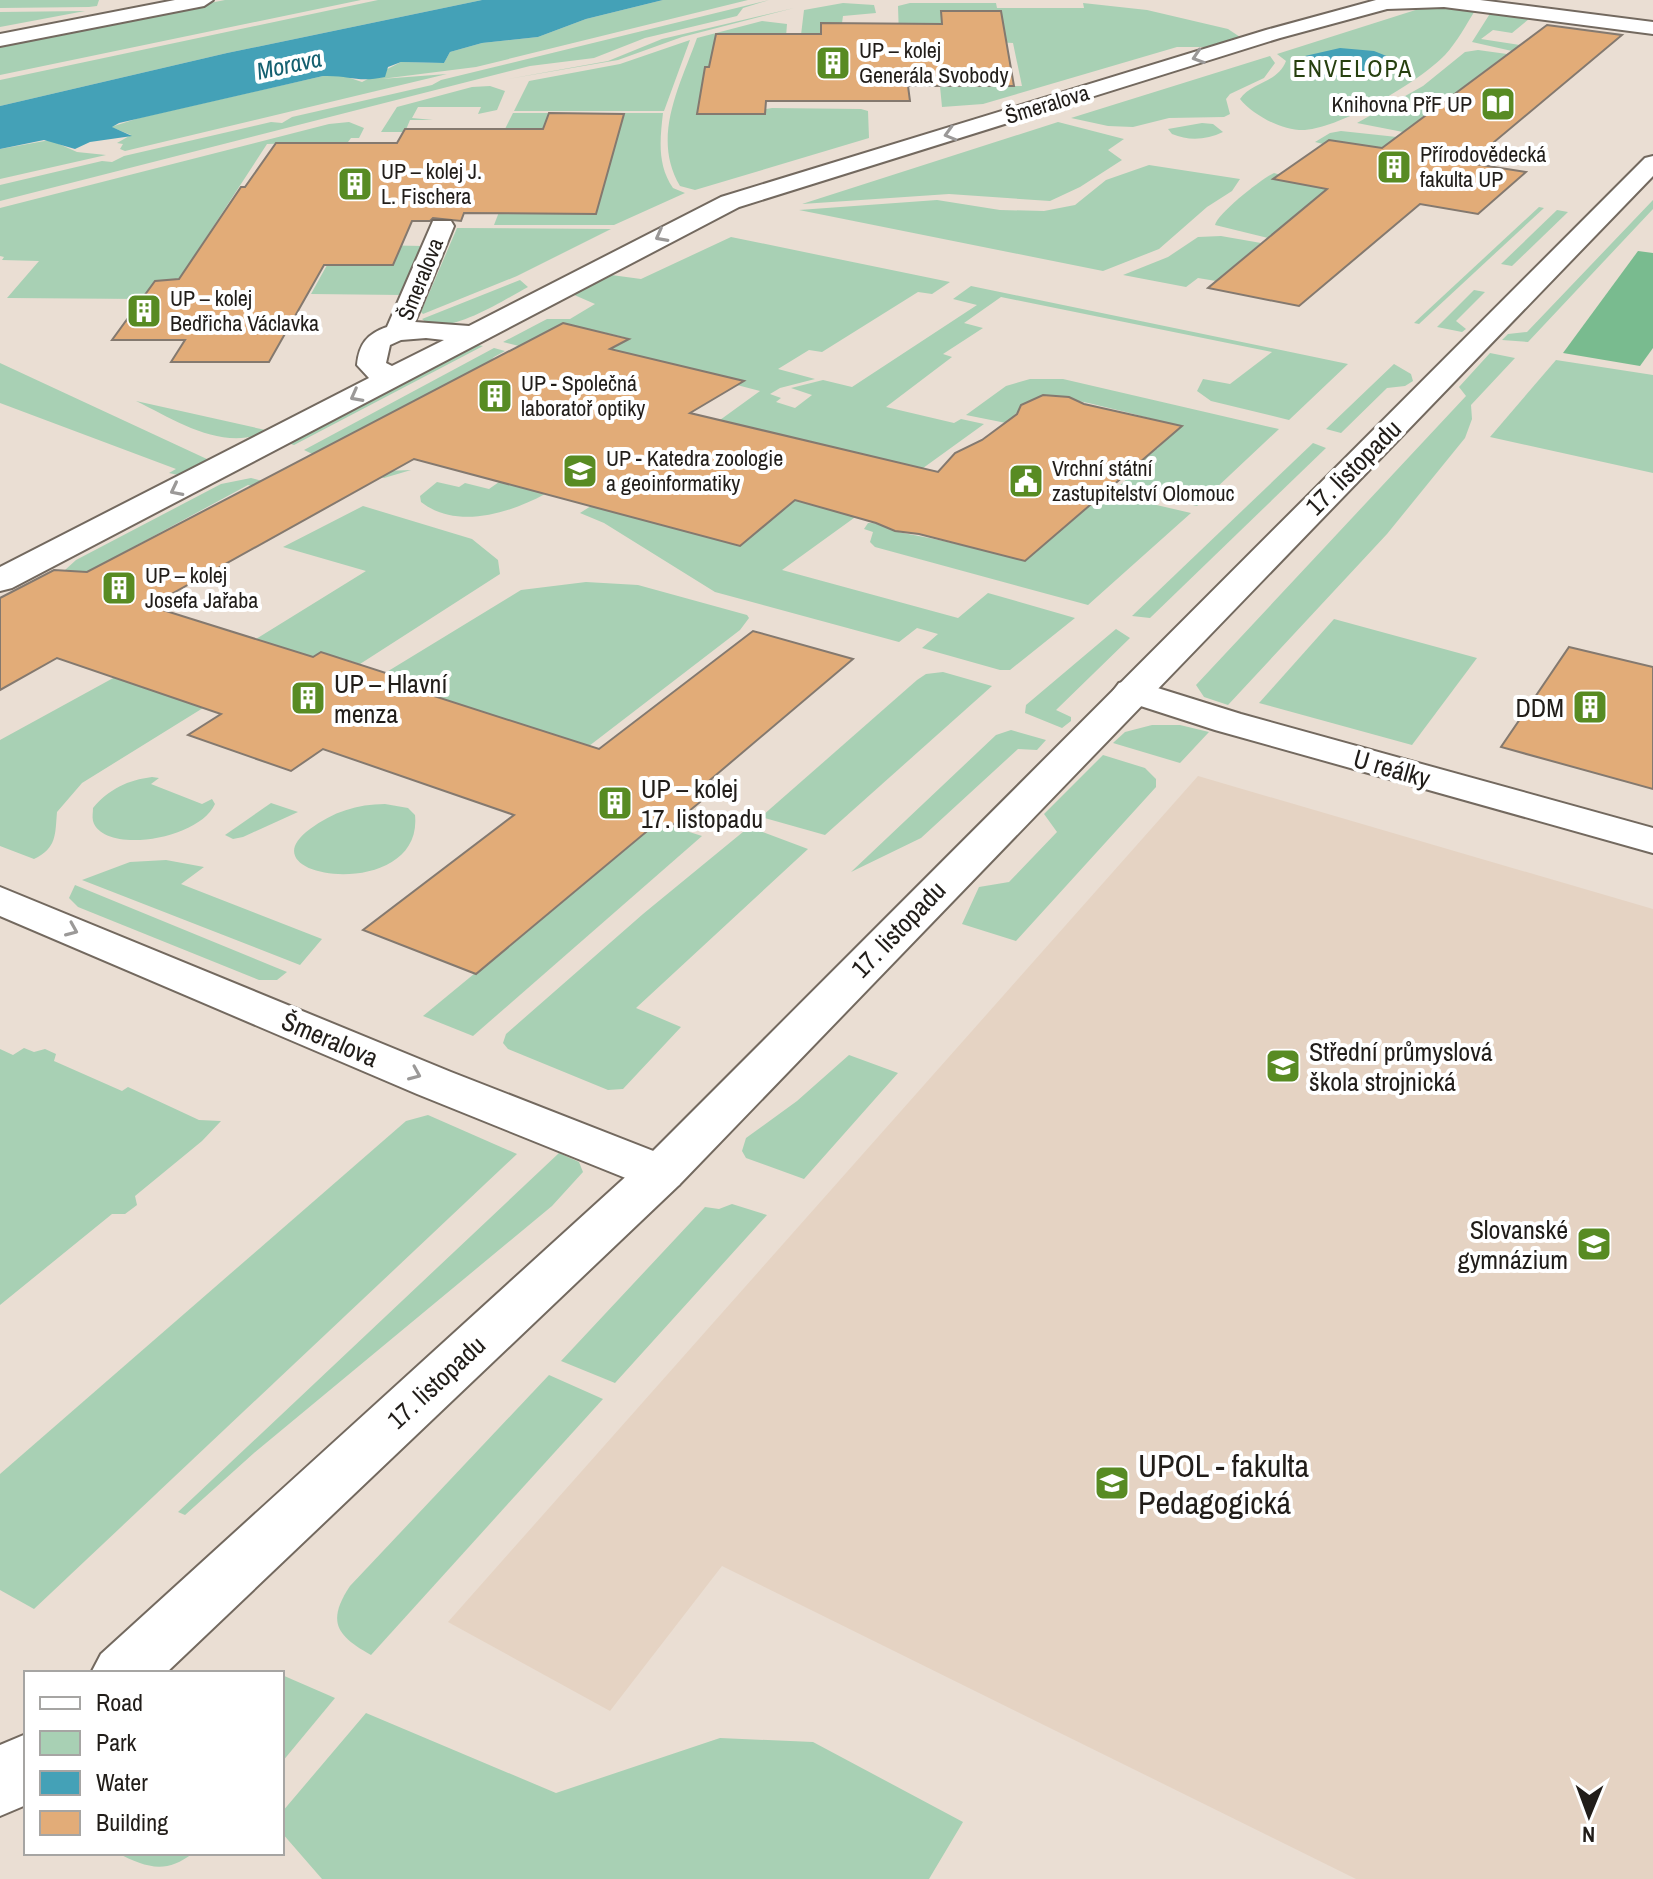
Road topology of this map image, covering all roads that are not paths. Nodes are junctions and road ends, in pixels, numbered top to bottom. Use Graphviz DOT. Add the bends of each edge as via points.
graph roads {
  1 [pos="204,0"];
  2 [pos="1653,28"];
  3 [pos="0,40"];
  4 [pos="1653,163"];
  5 [pos="442,226"];
  6 [pos="400,332"];
  7 [pos="472,335"];
  8 [pos="394,375"];
  9 [pos="0,581"];
  10 [pos="1132,691"];
  11 [pos="1653,841"];
  12 [pos="0,900"];
  13 [pos="661,1173"];
  14 [pos="125,1671"];
  15 [pos="24,1765"];
  16 [pos="0,1786"];
  1 -- 3 [label="street"];
  2 -- 7 [label="street, Šmeralova, one-way" via="1420,0 1386,3 730,202"];
  4 -- 10 [label="street, 17. listopadu"];
  5 -- 6 [label="street, Šmeralova"];
  6 -- 7 [label="street, Šmeralova"];
  6 -- 8 [label="street, Šmeralova" via="382,338 369,355 372,368"];
  7 -- 8 [label="street, Šmeralova"];
  8 -- 9 [label="street, Šmeralova, one-way"];
  10 -- 11 [label="street, U reálky"];
  10 -- 13 [label="street, 17. listopadu"];
  12 -- 13 [label="street, Šmeralova, one-way"];
  13 -- 14 [label="street, 17. listopadu"];
  15 -- 16 [label="street"];
}
